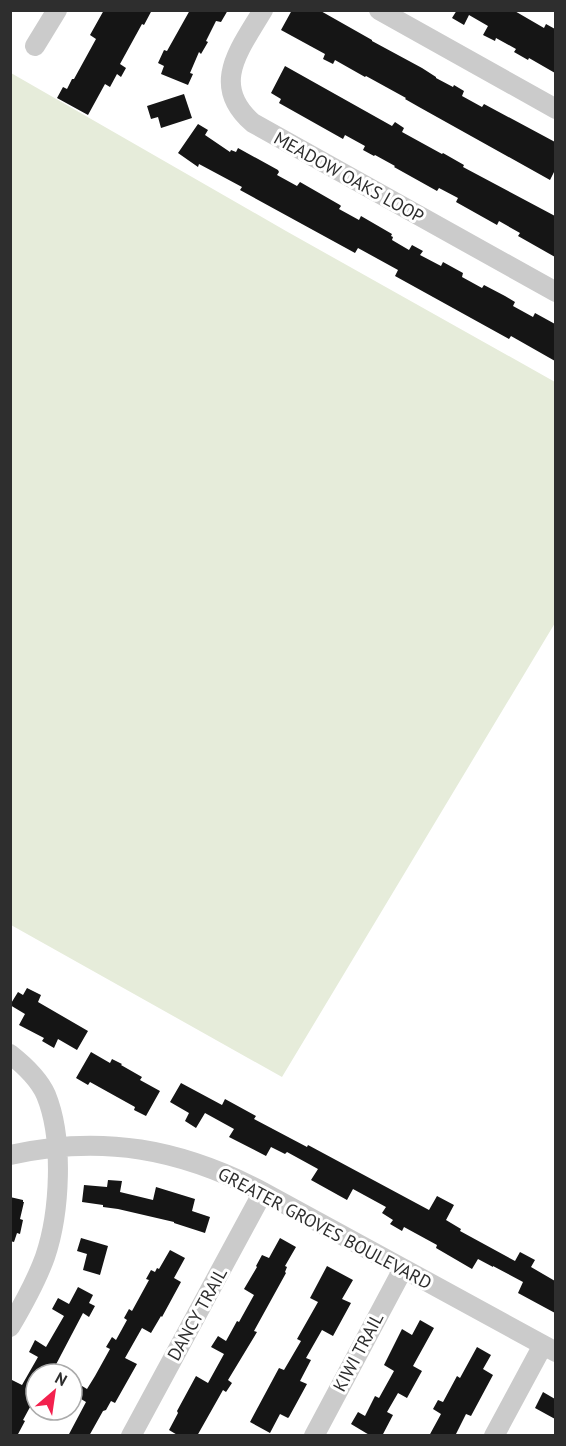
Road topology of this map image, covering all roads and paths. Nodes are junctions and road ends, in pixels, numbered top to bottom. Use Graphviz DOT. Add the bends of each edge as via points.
graph roads {
  1 [pos="57,10"];
  2 [pos="263,10"];
  3 [pos="379,10"];
  4 [pos="35,46"];
  5 [pos="555,109"];
  6 [pos="555,292"];
  7 [pos="10,1054"];
  8 [pos="58,1146"];
  9 [pos="10,1155"];
  10 [pos="263,1192"];
  11 [pos="403,1269"];
  12 [pos="10,1327"];
  13 [pos="549,1349"];
  14 [pos="131,1436"];
  15 [pos="314,1436"];
  16 [pos="494,1436"];
  1 -- 4 [label="street"];
  2 -- 6 [label="street, MEADOW OAKS LOOP" via="233,65 232,92 246,116"];
  3 -- 5 [label="street"];
  7 -- 8 [label="street" via="37,1080 45,1094"];
  8 -- 9 [label="street, GREATER GROVES BOULEVARD"];
  8 -- 10 [label="street, GREATER GROVES BOULEVARD" via="117,1146 165,1154 211,1168"];
  8 -- 12 [label="street" via="50,1238 27,1297"];
  10 -- 11 [label="street, GREATER GROVES BOULEVARD"];
  10 -- 14 [label="street, DANCY TRAIL"];
  11 -- 13 [label="street, GREATER GROVES BOULEVARD"];
  11 -- 15 [label="street, KIWI TRAIL"];
  13 -- 16 [label="street"];
}
